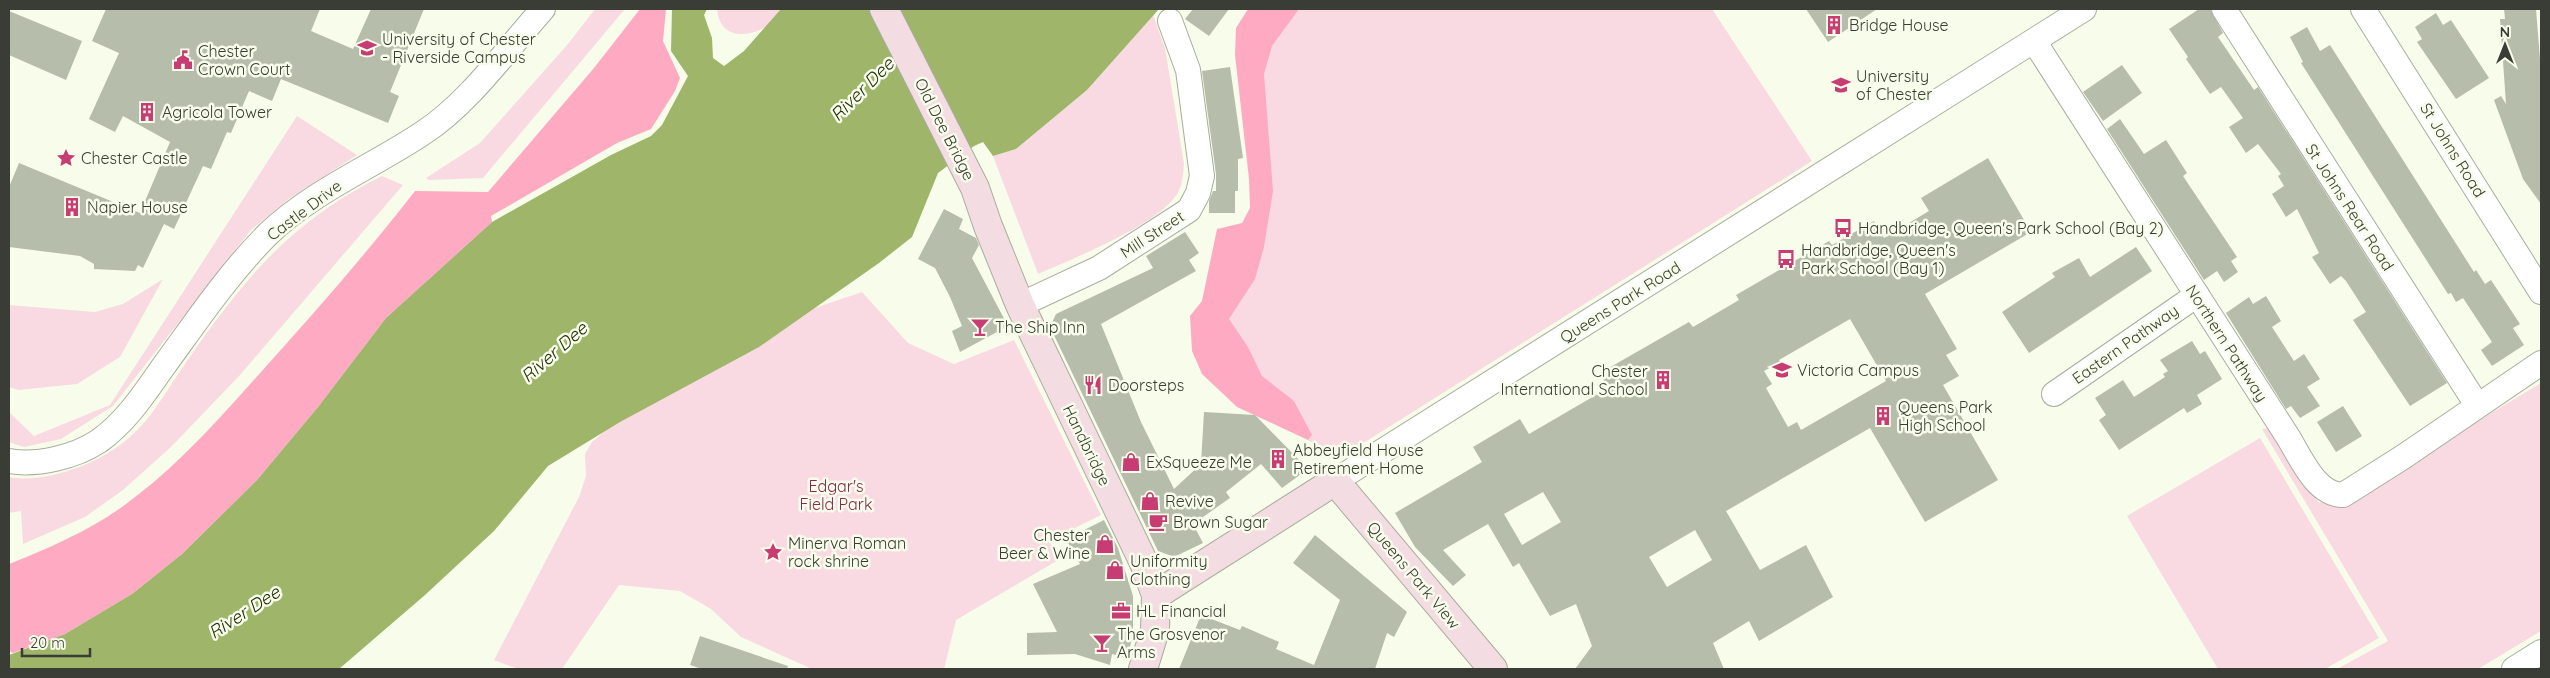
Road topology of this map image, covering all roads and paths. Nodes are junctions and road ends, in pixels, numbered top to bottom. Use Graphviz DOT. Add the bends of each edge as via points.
graph roads {
  1 [pos="543,9"];
  2 [pos="884,9"];
  3 [pos="2084,9"];
  4 [pos="2224,9"];
  5 [pos="2363,9"];
  6 [pos="1170,21"];
  7 [pos="2034,41"];
  8 [pos="988,226"];
  9 [pos="2541,292"];
  10 [pos="2197,295"];
  11 [pos="1020,305"];
  12 [pos="2541,363"];
  13 [pos="2054,394"];
  14 [pos="2478,405"];
  15 [pos="9,461"];
  16 [pos="1335,481"];
  17 [pos="1156,595"];
  18 [pos="2541,652"];
  19 [pos="1142,669"];
  20 [pos="1493,669"];
  21 [pos="2514,669"];
  1 -- 15 [label="street, Castle Drive" via="459,104 423,133 366,166 269,233 237,267 126,418 98,442 44,461"];
  2 -- 8 [label="street, Old Dee Bridge" via="980,200"];
  3 -- 7 [label="street, Queens Park Road"];
  4 -- 14 [label="street, St Johns Rear Road"];
  5 -- 9 [label="street, St Johns Road"];
  6 -- 11 [label="street, Mill Street" via="1188,70 1202,176 1198,193 1189,210 1099,268"];
  7 -- 10 [label="street, Northern Pathway"];
  7 -- 16 [label="street, Queens Park Road"];
  8 -- 11 [label="street, Handbridge"];
  10 -- 13 [label="street, Eastern Pathway"];
  10 -- 14 [label="street, Northern Pathway" via="2320,486 2332,495 2343,495"];
  11 -- 17 [label="street, Handbridge" via="1144,562"];
  12 -- 14 [label="street, Northern Pathway"];
  16 -- 17 [label="street, Queens Park Road"];
  16 -- 20 [label="street, Queens Park View"];
  17 -- 19 [label="street, Handbridge" via="1155,630"];
  18 -- 21 [label="street"];
}
